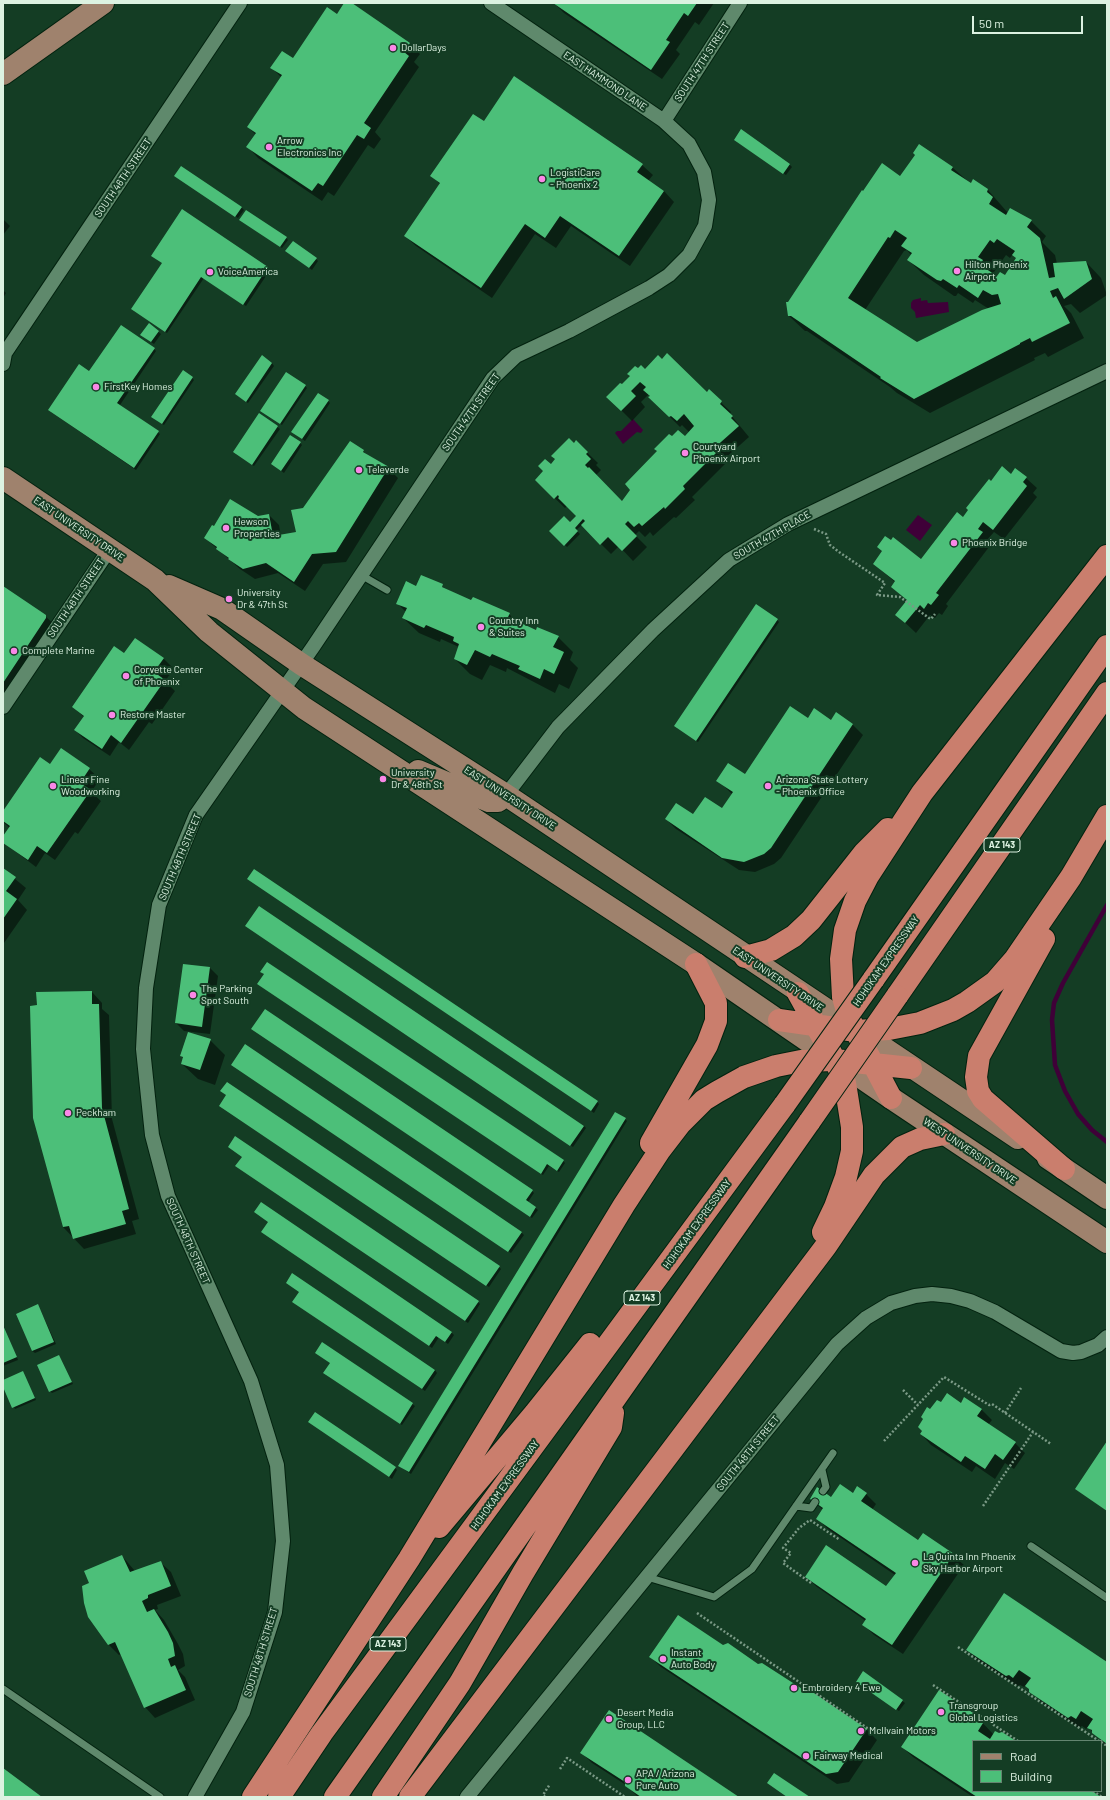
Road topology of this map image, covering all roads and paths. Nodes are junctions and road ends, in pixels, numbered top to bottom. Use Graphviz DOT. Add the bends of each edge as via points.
graph roads {
  1 [pos="103,3"];
  2 [pos="240,3"];
  3 [pos="491,3"];
  4 [pos="740,3"];
  5 [pos="3,74"];
  6 [pos="664,121"];
  7 [pos="704,172"];
  8 [pos="4,357"];
  9 [pos="1107,371"];
  10 [pos="3,478"];
  11 [pos="814,529"];
  12 [pos="109,550"];
  13 [pos="1107,556"];
  14 [pos="361,575"];
  15 [pos="155,580"];
  16 [pos="387,590"];
  17 [pos="936,614"];
  18 [pos="1107,646"];
  19 [pos="301,664"];
  20 [pos="282,691"];
  21 [pos="1107,693"];
  22 [pos="3,707"];
  23 [pos="371,752"];
  24 [pos="922,793"];
  25 [pos="506,795"];
  26 [pos="1107,816"];
  27 [pos="1071,877"];
  28 [pos="745,957"];
  29 [pos="696,964"];
  30 [pos="798,992"];
  31 [pos="780,1020"];
  32 [pos="816,1026"];
  33 [pos="856,1031"];
  34 [pos="835,1060"];
  35 [pos="873,1064"];
  36 [pos="911,1068"];
  37 [pos="891,1098"];
  38 [pos="785,1104"];
  39 [pos="944,1134"];
  40 [pos="1064,1169"];
  41 [pos="1107,1198"];
  42 [pos="624,1205"];
  43 [pos="1068,1216"];
  44 [pos="1107,1233"];
  45 [pos="1107,1242"];
  46 [pos="780,1306"];
  47 [pos="1107,1338"];
  48 [pos="1021,1388"];
  49 [pos="903,1390"];
  50 [pos="615,1398"];
  51 [pos="918,1405"];
  52 [pos="1005,1412"];
  53 [pos="1033,1432"];
  54 [pos="884,1441"];
  55 [pos="1051,1444"];
  56 [pos="834,1453"];
  57 [pos="822,1470"];
  58 [pos="823,1491"];
  59 [pos="815,1502"];
  60 [pos="796,1506"];
  61 [pos="983,1506"];
  62 [pos="840,1540"];
  63 [pos="1031,1546"];
  64 [pos="409,1559"];
  65 [pos="647,1577"];
  66 [pos="812,1582"];
  67 [pos="1107,1598"];
  68 [pos="697,1613"];
  69 [pos="958,1647"];
  70 [pos="934,1685"];
  71 [pos="3,1689"];
  72 [pos="873,1732"];
  73 [pos="1016,1740"];
  74 [pos="1097,1740"];
  75 [pos="560,1769"];
  76 [pos="550,1784"];
  77 [pos="160,1797"];
  78 [pos="195,1797"];
  79 [pos="253,1797"];
  80 [pos="279,1797"];
  81 [pos="335,1797"];
  82 [pos="383,1797"];
  83 [pos="410,1797"];
  84 [pos="467,1797"];
  85 [pos="545,1797"];
  86 [pos="625,1797"];
  1 -- 5 [label="main road"];
  2 -- 8 [label="street, SOUTH 46TH STREET"];
  3 -- 6 [label="street, EAST HAMMOND LANE"];
  4 -- 6 [label="street, SOUTH 47TH STREET"];
  6 -- 7 [label="street, EAST HAMMOND LANE" via="689,144"];
  7 -- 14 [label="street, SOUTH 47TH STREET" via="709,200 704,226 689,255 670,275 569,331 516,356 493,378"];
  9 -- 25 [label="street, SOUTH 47TH PLACE" via="788,524 729,560 663,621 558,726"];
  10 -- 12 [label="main road, EAST UNIVERSITY DRIVE"];
  11 -- 17 [label="path" via="826,534 830,545 885,583 877,594 900,597 931,619"];
  12 -- 15 [label="main road, EAST UNIVERSITY DRIVE"];
  12 -- 22 [label="street, SOUTH 46TH STREET"];
  13 -- 24 [label="highway"];
  14 -- 16 [label="lane"];
  14 -- 19 [label="street, SOUTH 47TH STREET"];
  15 -- 19 [label="main road, EAST UNIVERSITY DRIVE" via="222,610"];
  15 -- 20 [label="main road, EAST UNIVERSITY DRIVE" via="209,632"];
  18 -- 38 [label="highway, HOHOKAM EXPRESSWAY / AZ 143, bridge"];
  19 -- 20 [label="street, SOUTH 47TH STREET"];
  19 -- 25 [label="main road, EAST UNIVERSITY DRIVE"];
  20 -- 23 [label="main road, EAST UNIVERSITY DRIVE"];
  20 -- 78 [label="street, SOUTH 48TH STREET" via="196,815 160,905 146,988 143,1050 152,1134 168,1196 251,1381 277,1465 283,1541 275,1612 243,1712"];
  21 -- 50 [label="highway, AZ 143, bridge"];
  23 -- 25 [label="main road" via="489,802 498,801"];
  23 -- 29 [label="main road, EAST UNIVERSITY DRIVE"];
  24 -- 28 [label="highway" via="864,853 803,928 777,947"];
  24 -- 33 [label="highway" via="862,887 846,930 841,959 841,988 844,1005"];
  25 -- 28 [label="main road, EAST UNIVERSITY DRIVE"];
  26 -- 27 [label="highway"];
  27 -- 33 [label="highway" via="1015,959 995,982 982,992 953,1010 920,1023 889,1029"];
  27 -- 40 [label="highway" via="1043,942 979,1056 975,1070 978,1091 983,1099"];
  28 -- 30 [label="main road, EAST UNIVERSITY DRIVE"];
  29 -- 31 [label="main road, EAST UNIVERSITY DRIVE"];
  29 -- 42 [label="highway" via="716,1004 714,1028 707,1045 651,1143"];
  30 -- 32 [label="highway"];
  30 -- 33 [label="main road, EAST UNIVERSITY DRIVE"];
  31 -- 32 [label="highway"];
  31 -- 34 [label="main road, EAST UNIVERSITY DRIVE"];
  32 -- 33 [label="highway"];
  32 -- 34 [label="highway"];
  33 -- 35 [label="highway"];
  33 -- 36 [label="main road"];
  34 -- 35 [label="highway"];
  34 -- 37 [label="main road, WEST UNIVERSITY DRIVE"];
  34 -- 42 [label="highway" via="801,1061 760,1071 704,1100 671,1135"];
  34 -- 46 [label="highway" via="848,1093 852,1151 835,1207"];
  35 -- 36 [label="highway"];
  35 -- 37 [label="highway"];
  36 -- 40 [label="main road"];
  37 -- 39 [label="main road, WEST UNIVERSITY DRIVE"];
  38 -- 64 [label="highway" via="461,1503"];
  38 -- 80 [label="highway, HOHOKAM EXPRESSWAY / AZ 143" via="322,1733"];
  39 -- 43 [label="main road, WEST UNIVERSITY DRIVE"];
  39 -- 46 [label="highway" via="914,1141 888,1159 874,1174 826,1246"];
  40 -- 41 [label="main road"];
  42 -- 64 [label="highway"];
  43 -- 44 [label="main road"];
  43 -- 45 [label="main road, WEST UNIVERSITY DRIVE"];
  46 -- 83 [label="highway"];
  47 -- 65 [label="street, SOUTH 48TH STREET" via="1098,1345 1073,1353 1061,1351 995,1312 970,1301 932,1294 891,1303 866,1318 837,1344"];
  48 -- 52 [label="path"];
  49 -- 51 [label="path"];
  50 -- 81 [label="highway, AZ 143"];
  50 -- 82 [label="highway" via="611,1427 602,1444 523,1573 460,1683"];
  51 -- 52 [label="path" via="944,1376 989,1405 992,1404"];
  51 -- 54 [label="path"];
  52 -- 53 [label="path"];
  53 -- 55 [label="path"];
  53 -- 61 [label="path"];
  56 -- 57 [label="lane"];
  57 -- 58 [label="lane" via="826,1487"];
  57 -- 60 [label="lane"];
  59 -- 60 [label="lane" via="811,1508"];
  60 -- 65 [label="lane" via="752,1569 714,1597"];
  62 -- 66 [label="path" via="810,1520 799,1528 783,1548 790,1553 783,1563"];
  63 -- 67 [label="lane"];
  64 -- 79 [label="highway"];
  65 -- 84 [label="street, SOUTH 48TH STREET"];
  68 -- 72 [label="path"];
  69 -- 74 [label="path"];
  70 -- 73 [label="path"];
  71 -- 77 [label="lane"];
  75 -- 86 [label="path" via="567,1758"];
  76 -- 85 [label="path" via="543,1795"];
}
